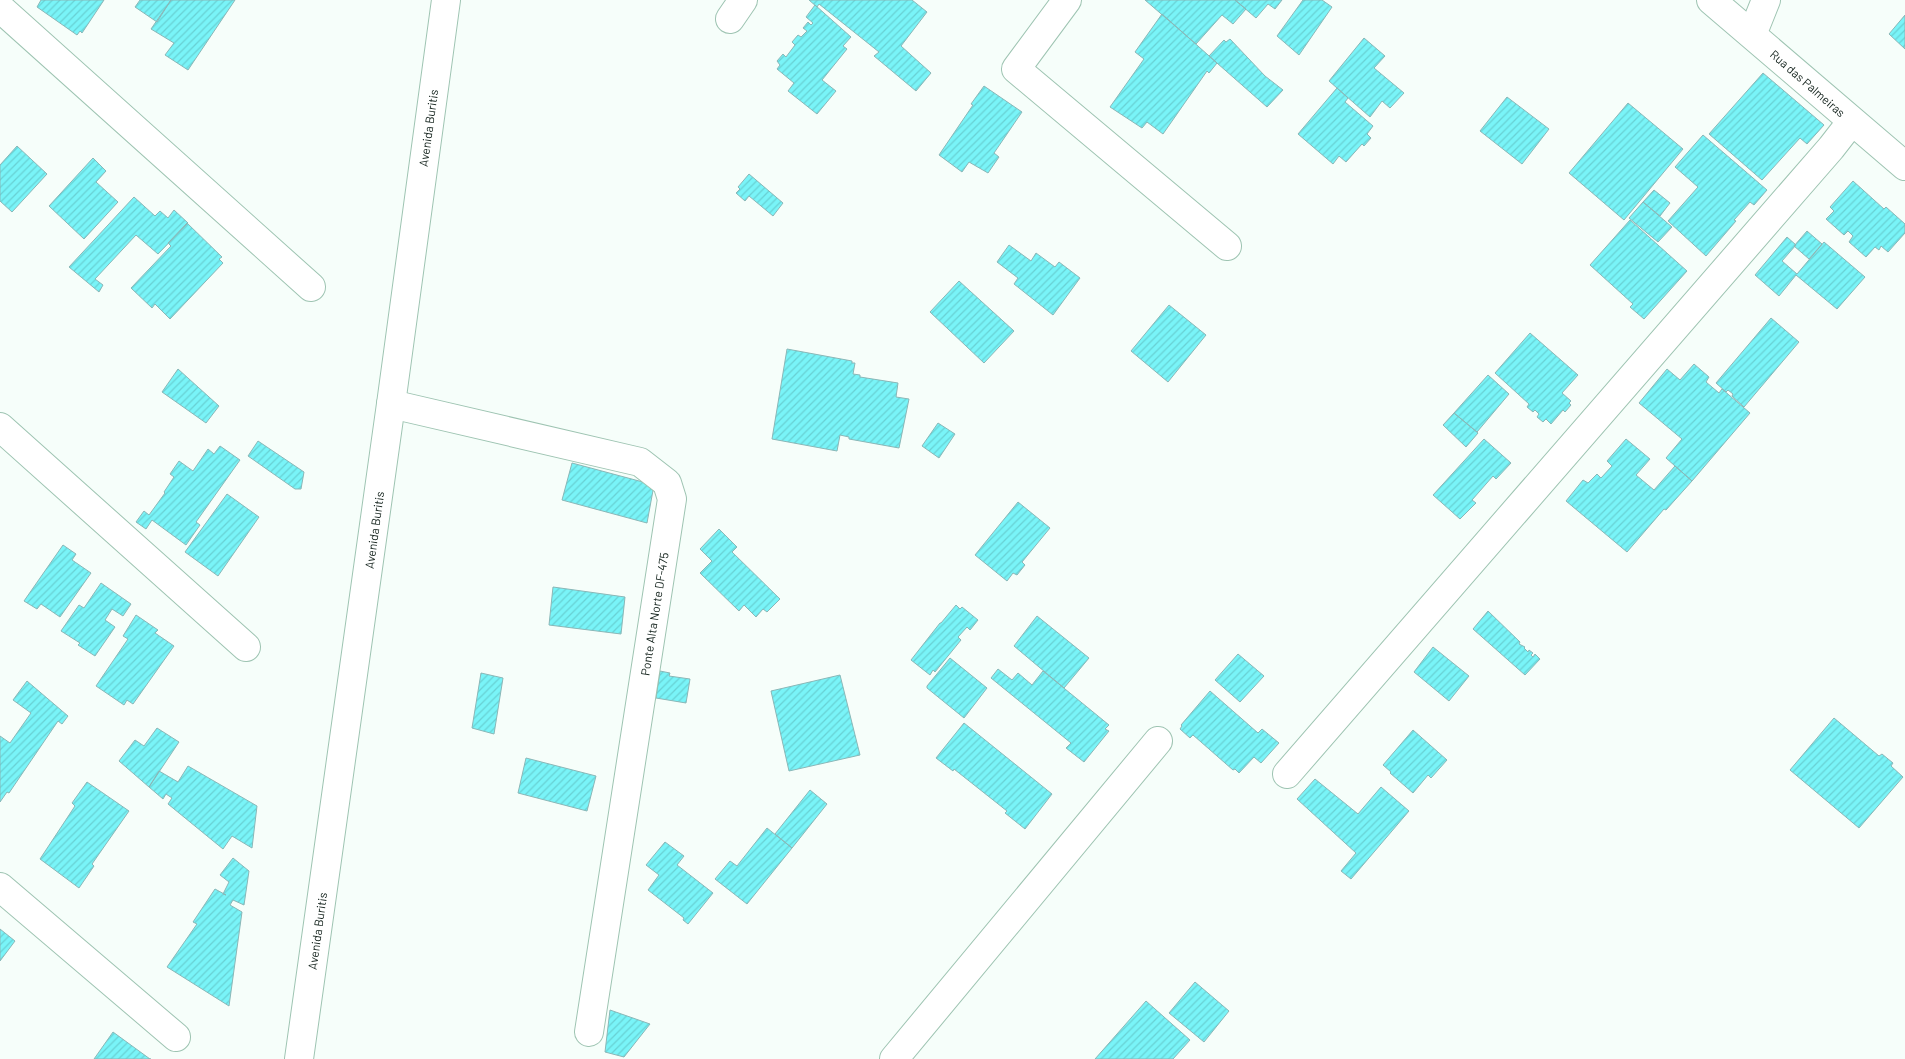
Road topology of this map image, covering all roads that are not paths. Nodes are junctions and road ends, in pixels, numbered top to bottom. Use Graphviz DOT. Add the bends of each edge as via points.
graph roads {
  1 [pos="446,0"];
  2 [pos="1067,0"];
  3 [pos="1711,0"];
  4 [pos="1766,0"];
  5 [pos="0,8"];
  6 [pos="1752,35"];
  7 [pos="1852,121"];
  8 [pos="1905,166"];
  9 [pos="1227,246"];
  10 [pos="311,288"];
  11 [pos="391,404"];
  12 [pos="0,427"];
  13 [pos="246,647"];
  14 [pos="1158,741"];
  15 [pos="1287,774"];
  16 [pos="0,887"];
  17 [pos="588,1032"];
  18 [pos="176,1037"];
  19 [pos="299,1059"];
  20 [pos="894,1059"];
  1 -- 11 [label="street, Avenida Buritis"];
  2 -- 9 [label="street" via="1016,69"];
  3 -- 6 [label="street, Rua das Palmeiras"];
  4 -- 6 [label="street"];
  5 -- 10 [label="street"];
  6 -- 7 [label="street, Rua das Palmeiras"];
  7 -- 8 [label="street, Rua das Palmeiras"];
  7 -- 15 [label="street"];
  11 -- 17 [label="street, Ponte Alta Norte DF-475" via="640,462 667,482 672,499"];
  11 -- 19 [label="street, Avenida Buritis"];
  12 -- 13 [label="street"];
  14 -- 20 [label="street"];
  16 -- 18 [label="street"];
}
